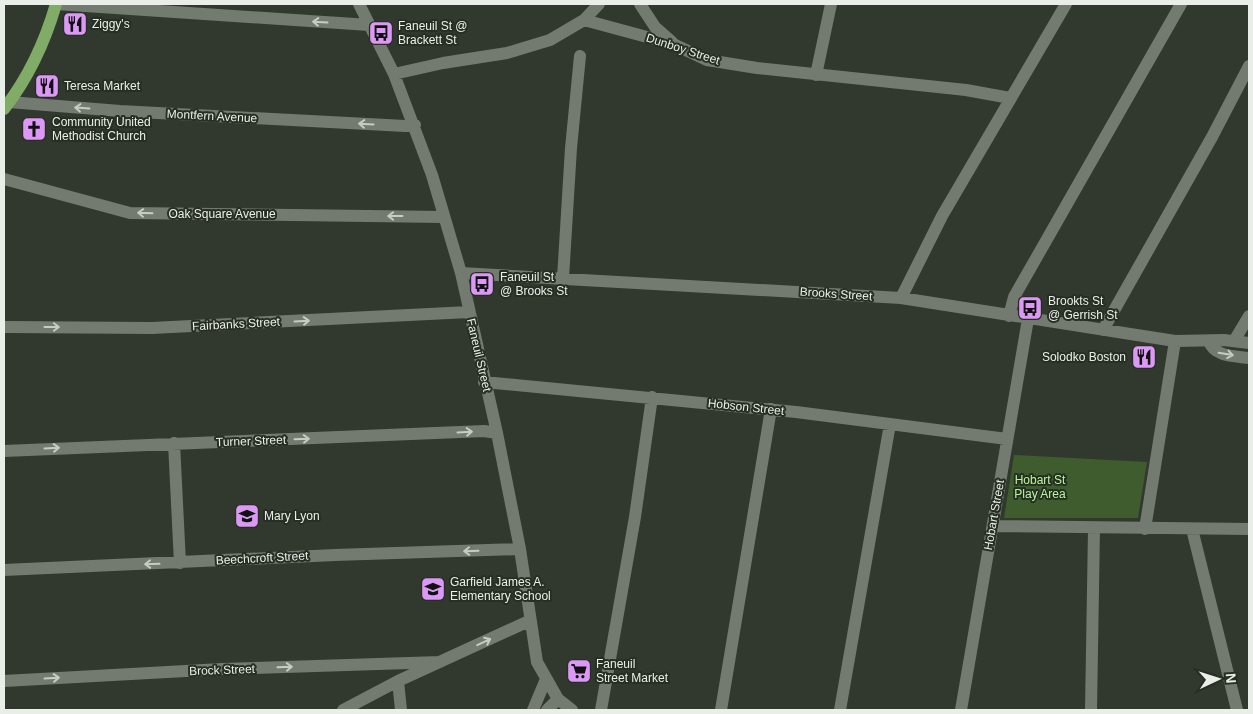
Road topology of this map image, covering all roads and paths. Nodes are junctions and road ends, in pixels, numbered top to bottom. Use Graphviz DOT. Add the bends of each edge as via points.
graph roads {
  1 [pos="56,4"];
  2 [pos="359,4"];
  3 [pos="599,4"];
  4 [pos="640,4"];
  5 [pos="831,4"];
  6 [pos="1066,4"];
  7 [pos="1181,4"];
  8 [pos="584,20"];
  9 [pos="369,25"];
  10 [pos="673,44"];
  11 [pos="580,56"];
  12 [pos="1249,66"];
  13 [pos="394,74"];
  14 [pos="816,75"];
  15 [pos="1010,98"];
  16 [pos="6,105"];
  17 [pos="415,125"];
  18 [pos="4,178"];
  19 [pos="444,217"];
  20 [pos="460,273"];
  21 [pos="563,278"];
  22 [pos="901,298"];
  23 [pos="469,312"];
  24 [pos="1009,316"];
  25 [pos="1249,316"];
  26 [pos="1028,319"];
  27 [pos="4,327"];
  28 [pos="1102,330"];
  29 [pos="1175,341"];
  30 [pos="1209,341"];
  31 [pos="1234,341"];
  32 [pos="1249,344"];
  33 [pos="1249,358"];
  34 [pos="484,382"];
  35 [pos="652,397"];
  36 [pos="771,409"];
  37 [pos="890,424"];
  38 [pos="497,433"];
  39 [pos="1007,439"];
  40 [pos="174,443"];
  41 [pos="4,451"];
  42 [pos="993,526"];
  43 [pos="1094,528"];
  44 [pos="1249,528"];
  45 [pos="1145,529"];
  46 [pos="1192,529"];
  47 [pos="520,549"];
  48 [pos="180,563"];
  49 [pos="4,570"];
  50 [pos="529,621"];
  51 [pos="440,662"];
  52 [pos="546,678"];
  53 [pos="4,681"];
  54 [pos="398,681"];
  55 [pos="558,698"];
  56 [pos="343,710"];
  57 [pos="401,710"];
  58 [pos="533,710"];
  59 [pos="547,710"];
  60 [pos="572,710"];
  61 [pos="601,710"];
  62 [pos="722,710"];
  63 [pos="840,710"];
  64 [pos="962,710"];
  65 [pos="1091,710"];
  66 [pos="1237,710"];
  9 -- 1 [label="street, one-way"];
  1 -- 16 [label="main road" via="37,55"];
  2 -- 9 [label="street, Faneuil Street"];
  3 -- 8 [label="street"];
  4 -- 10 [label="street" via="655,27"];
  5 -- 14 [label="street"];
  6 -- 15 [label="street"];
  7 -- 24 [label="street" via="1014,297"];
  8 -- 10 [label="street, Dunboy Street"];
  8 -- 13 [label="street" via="550,40 506,53"];
  9 -- 13 [label="street, Faneuil Street"];
  10 -- 14 [label="street, Dunboy Street" via="708,60"];
  11 -- 21 [label="street"];
  12 -- 28 [label="street"];
  13 -- 17 [label="street, Faneuil Street"];
  14 -- 15 [label="street, Dunboy Street" via="966,90"];
  15 -- 22 [label="street" via="942,216"];
  17 -- 16 [label="street, Montfern Avenue, one-way"];
  17 -- 19 [label="street, Faneuil Street"];
  19 -- 18 [label="street, Oak Square Avenue, one-way" via="130,212"];
  19 -- 20 [label="street, Faneuil Street"];
  20 -- 21 [label="street, Brooks Street"];
  20 -- 23 [label="street, Faneuil Street"];
  21 -- 22 [label="street, Brooks Street"];
  22 -- 24 [label="street, Brooks Street"];
  27 -- 23 [label="street, Fairbanks Street, one-way" via="152,328"];
  23 -- 34 [label="street, Faneuil Street"];
  24 -- 26 [label="street, Brooks Street"];
  25 -- 31 [label="street"];
  26 -- 28 [label="street, Brooks Street"];
  26 -- 39 [label="street, Hobart Street"];
  28 -- 29 [label="street, Brooks Street"];
  29 -- 30 [label="street, Brooks Street"];
  29 -- 45 [label="street"];
  30 -- 31 [label="street, Brooks Street"];
  30 -- 33 [label="street, one-way" via="1218,353"];
  31 -- 32 [label="street, Brooks Street"];
  34 -- 35 [label="street, Hobson Street"];
  34 -- 38 [label="street, Faneuil Street"];
  35 -- 36 [label="street, Hobson Street"];
  35 -- 61 [label="street" via="635,517"];
  36 -- 37 [label="street, Hobson Street"];
  36 -- 62 [label="street"];
  37 -- 39 [label="street, Hobson Street"];
  37 -- 63 [label="street"];
  40 -- 38 [label="street, Turner Street, one-way"];
  38 -- 47 [label="street, Faneuil Street"];
  39 -- 42 [label="street, Hobart Street"];
  41 -- 40 [label="street, Turner Street, one-way"];
  40 -- 48 [label="street"];
  42 -- 43 [label="street"];
  42 -- 64 [label="street, Hobart Street"];
  43 -- 45 [label="street"];
  43 -- 65 [label="street"];
  44 -- 46 [label="street"];
  45 -- 46 [label="street"];
  46 -- 66 [label="street"];
  47 -- 48 [label="street, Beechcroft Street, one-way"];
  47 -- 50 [label="street, Faneuil Street"];
  48 -- 49 [label="street, Beechcroft Street, one-way"];
  51 -- 50 [label="street, one-way"];
  50 -- 52 [label="street, Faneuil Street" via="537,662"];
  53 -- 51 [label="street, Brock Street, one-way"];
  51 -- 54 [label="street"];
  52 -- 55 [label="street, Faneuil Street"];
  52 -- 58 [label="street"];
  54 -- 56 [label="street"];
  54 -- 57 [label="street"];
  55 -- 59 [label="street"];
  55 -- 60 [label="street, Faneuil Street"];
}
